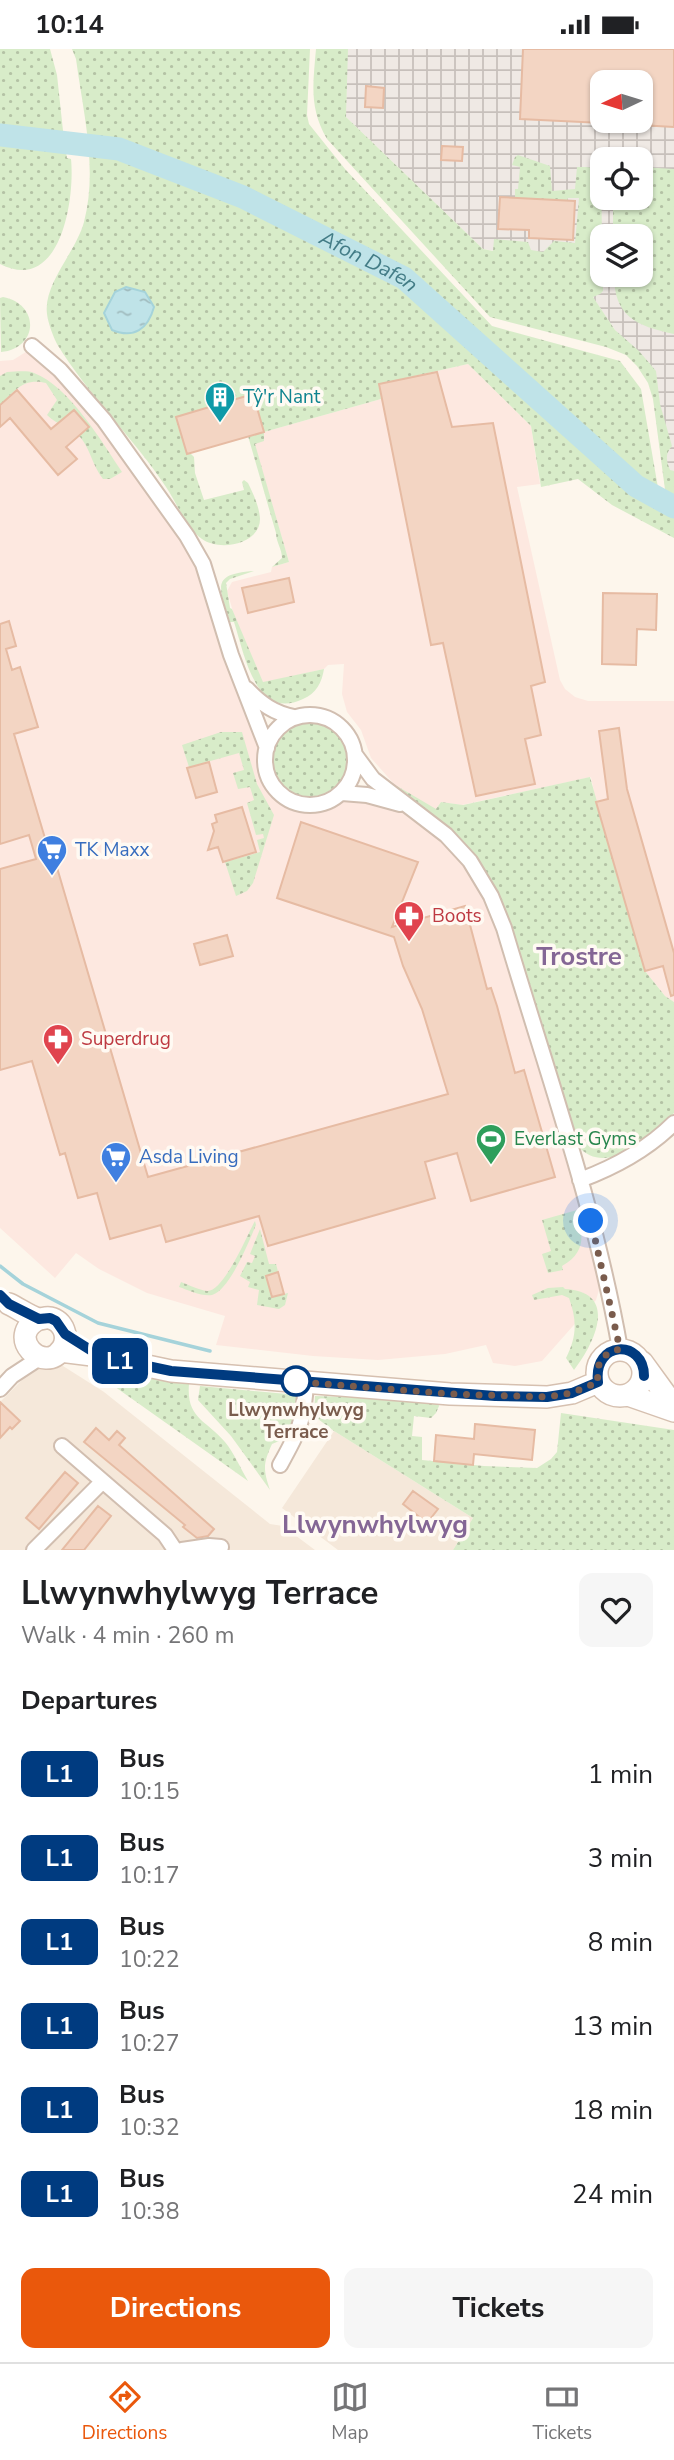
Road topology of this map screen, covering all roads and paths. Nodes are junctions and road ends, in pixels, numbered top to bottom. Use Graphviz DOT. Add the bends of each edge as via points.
graph roads {
  1 [pos="32,346"];
  2 [pos="242,683"];
  3 [pos="295,717"];
  4 [pos="267,748"];
  5 [pos="356,756"];
  6 [pos="341,793"];
  7 [pos="405,806"];
  8 [pos="674,1123"];
  9 [pos="580,1180"];
  10 [pos="5,1300"];
  11 [pos="43,1340"];
  12 [pos="620,1349"];
  13 [pos="637,1381"];
  14 [pos="306,1382"];
  15 [pos="598,1382"];
  16 [pos="0,1388"];
  17 [pos="674,1408"];
  18 [pos="62,1446"];
  19 [pos="281,1465"];
  20 [pos="102,1482"];
  21 [pos="221,1548"];
  22 [pos="34,1550"];
  23 [pos="175,1550"];
  24 [pos="182,1550"];
  1 -- 2 [label="street" via="104,419 187,536 203,564"];
  2 -- 3 [label="street" via="259,702"];
  2 -- 4 [label="street"];
  3 -- 4 [label="street" via="278,728"];
  3 -- 5 [label="street" via="314,714 336,722 346,731"];
  4 -- 6 [label="street" via="265,760 272,784 291,801 318,804"];
  5 -- 6 [label="street" via="350,782"];
  5 -- 7 [label="street" via="373,779"];
  6 -- 7 [label="street"];
  7 -- 9 [label="street" via="445,835 470,861 491,895"];
  8 -- 9 [label="street" via="629,1159"];
  9 -- 12 [label="street"];
  10 -- 11 [label="main road"];
  11 -- 14 [label="main road" via="171,1371"];
  11 -- 16 [label="street"];
  12 -- 13 [label="main road" via="632,1352"];
  12 -- 15 [label="main road" via="608,1352 599,1363"];
  13 -- 15 [label="main road" via="613,1395"];
  13 -- 17 [label="main road"];
  13 -- 17 [label="main road" via="650,1404"];
  14 -- 15 [label="main road" via="547,1397"];
  14 -- 19 [label="street" via="300,1430"];
  18 -- 20 [label="street"];
  20 -- 22 [label="street"];
  20 -- 23 [label="street" via="165,1535"];
  21 -- 24 [label="street"];
}
